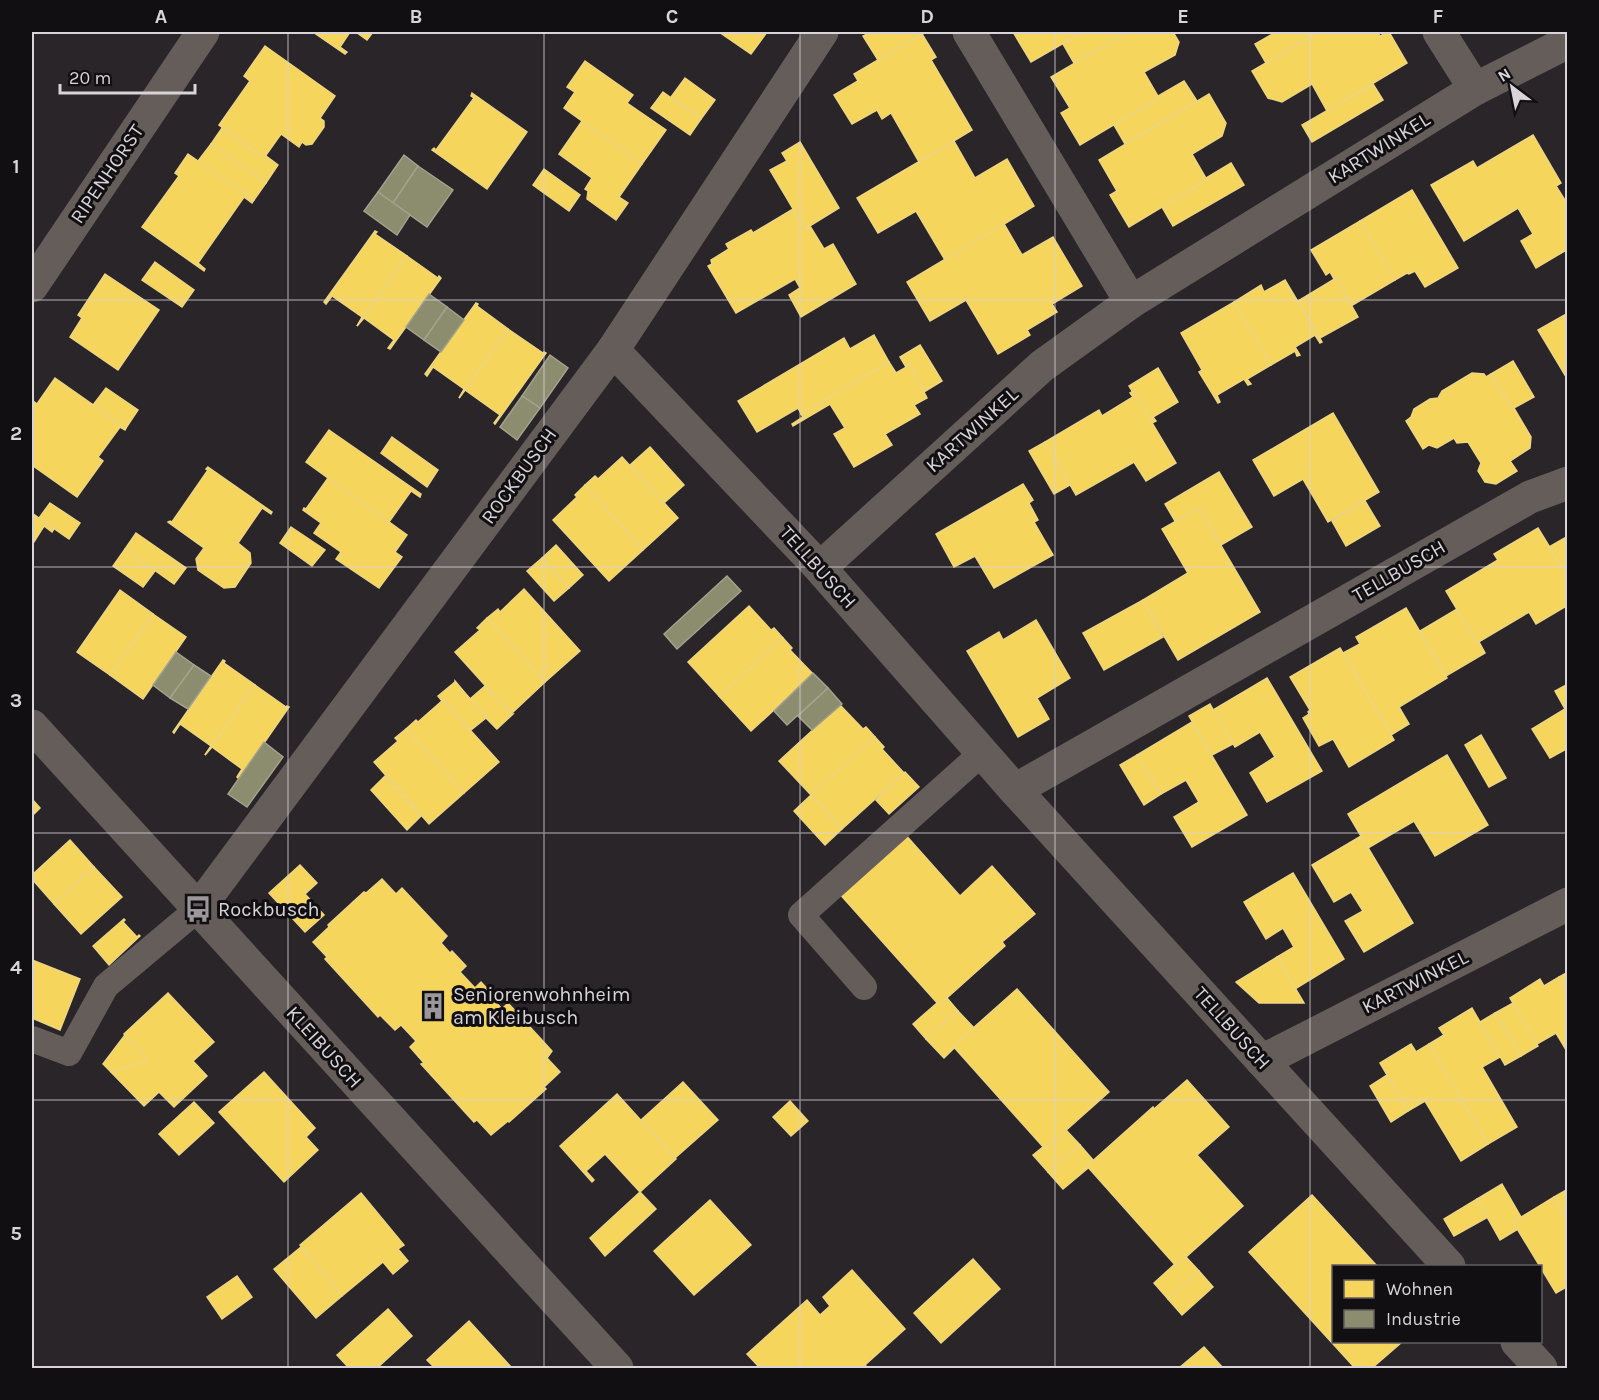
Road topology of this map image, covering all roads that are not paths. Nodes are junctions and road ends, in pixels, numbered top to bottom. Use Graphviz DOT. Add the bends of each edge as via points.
graph roads {
  1 [pos="203,32"];
  2 [pos="822,32"];
  3 [pos="969,32"];
  4 [pos="1439,32"];
  5 [pos="1568,42"];
  6 [pos="1475,89"];
  7 [pos="32,286"];
  8 [pos="1131,302"];
  9 [pos="613,350"];
  10 [pos="1568,483"];
  11 [pos="820,568"];
  12 [pos="32,726"];
  13 [pos="982,753"];
  14 [pos="1015,790"];
  15 [pos="1568,904"];
  16 [pos="198,909"];
  17 [pos="864,987"];
  18 [pos="32,1039"];
  19 [pos="1262,1061"];
  20 [pos="1448,1265"];
  21 [pos="1519,1343"];
  22 [pos="1568,1362"];
  23 [pos="617,1368"];
  24 [pos="1541,1368"];
  25 [pos="1549,1368"];
  1 -- 7 [label="street, RIPENHORST"];
  2 -- 9 [label="street, ROCKBUSCH"];
  3 -- 8 [label="street"];
  4 -- 6 [label="street"];
  5 -- 6 [label="street, KARTWINKEL"];
  6 -- 8 [label="street, KARTWINKEL"];
  8 -- 11 [label="street, KARTWINKEL" via="1042,366"];
  9 -- 11 [label="street, TELLBUSCH"];
  9 -- 16 [label="street, ROCKBUSCH"];
  10 -- 14 [label="street, TELLBUSCH" via="1530,497"];
  11 -- 13 [label="street, TELLBUSCH"];
  12 -- 16 [label="street, KLEIBUSCH"];
  13 -- 14 [label="street, TELLBUSCH"];
  13 -- 17 [label="lane" via="801,915"];
  14 -- 19 [label="street, TELLBUSCH"];
  15 -- 19 [label="street, KARTWINKEL"];
  16 -- 18 [label="lane" via="106,987 69,1053"];
  16 -- 23 [label="street, KLEIBUSCH"];
  19 -- 20 [label="street, TELLBUSCH"];
  21 -- 24 [label="street"];
  22 -- 25 [label="street"];
}
